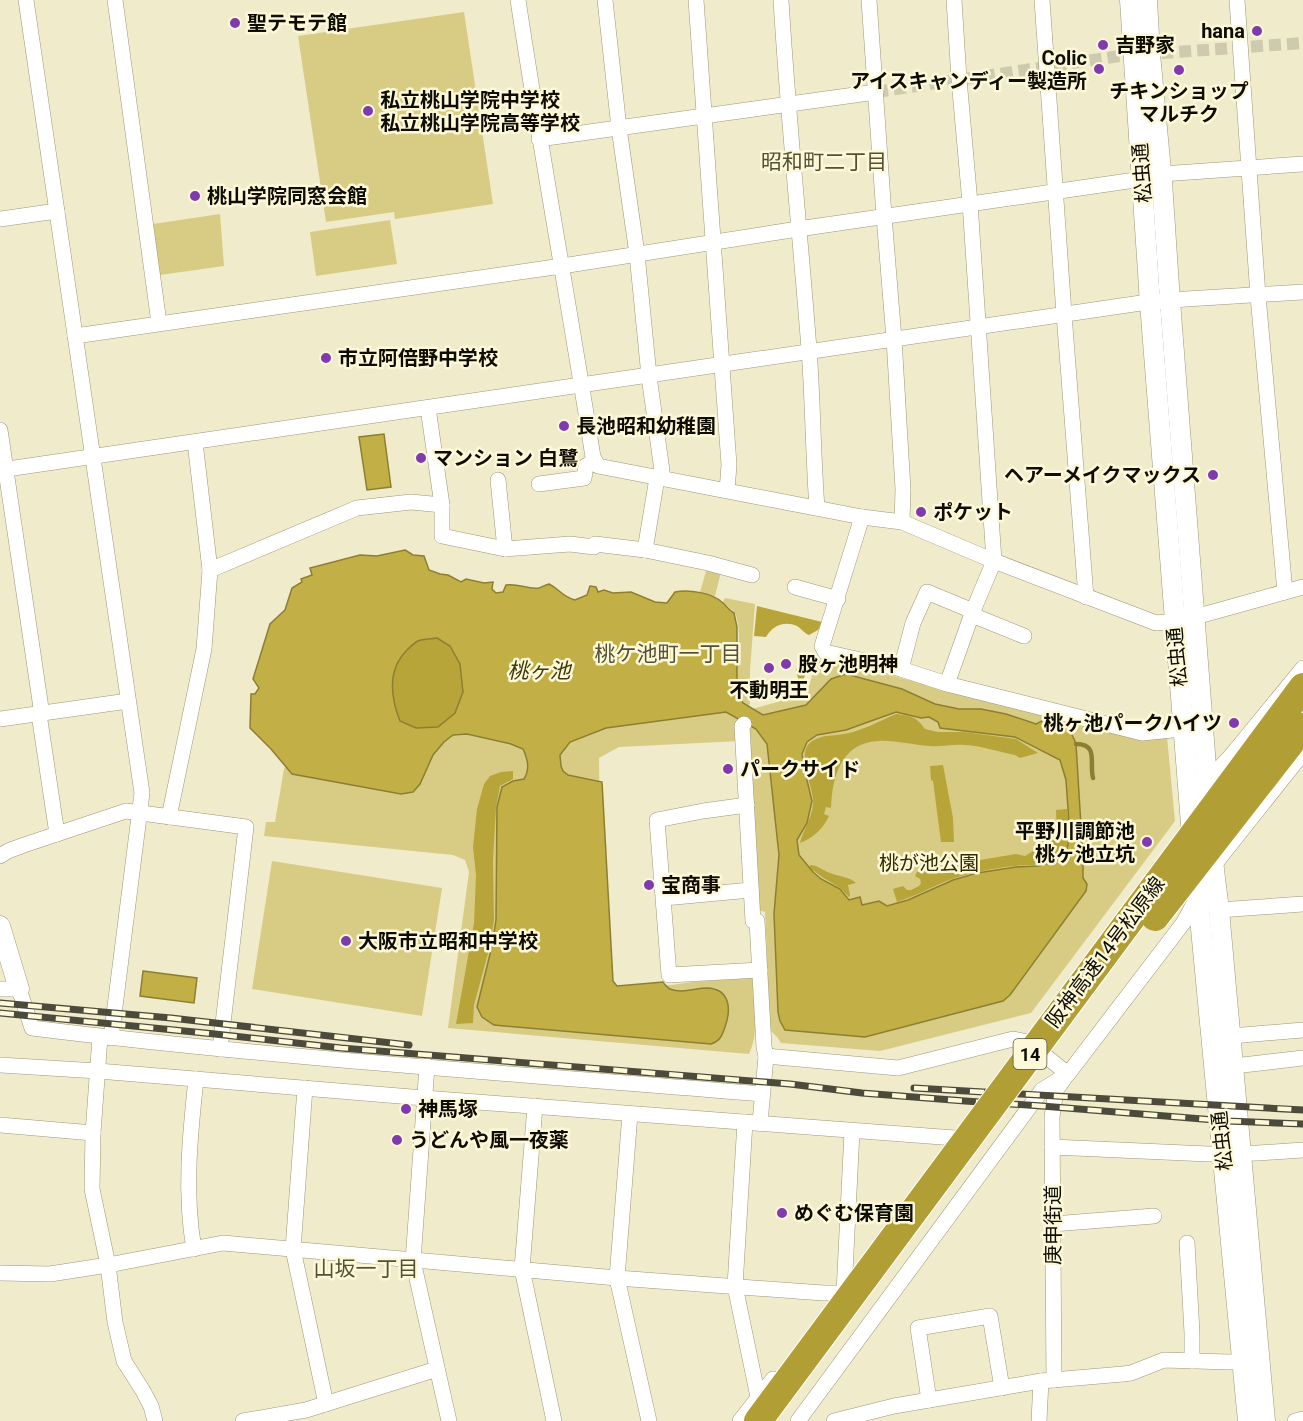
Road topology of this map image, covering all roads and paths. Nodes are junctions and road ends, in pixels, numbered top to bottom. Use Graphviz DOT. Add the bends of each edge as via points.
graph roads {
  1 [pos="26,0"];
  2 [pos="115,0"];
  3 [pos="518,0"];
  4 [pos="605,0"];
  5 [pos="696,0"];
  6 [pos="782,0"];
  7 [pos="869,0"];
  8 [pos="954,0"];
  9 [pos="1041,0"];
  10 [pos="1130,0"];
  11 [pos="1147,0"];
  12 [pos="1237,0"];
  13 [pos="876,92"];
  14 [pos="788,104"];
  15 [pos="705,116"];
  16 [pos="619,128"];
  17 [pos="539,140"];
  18 [pos="1303,164"];
  19 [pos="1249,167"];
  20 [pos="1162,174"];
  21 [pos="1142,179"];
  22 [pos="1056,191"];
  23 [pos="970,203"];
  24 [pos="57,211"];
  25 [pos="884,216"];
  26 [pos="0,219"];
  27 [pos="798,229"];
  28 [pos="714,242"];
  29 [pos="637,254"];
  30 [pos="562,266"];
  31 [pos="1303,292"];
  32 [pos="1258,296"];
  33 [pos="1170,301"];
  34 [pos="1150,303"];
  35 [pos="1064,314"];
  36 [pos="159,323"];
  37 [pos="978,326"];
  38 [pos="75,336"];
  39 [pos="894,339"];
  40 [pos="809,352"];
  41 [pos="722,364"];
  42 [pos="649,376"];
  43 [pos="582,386"];
  44 [pos="428,408"];
  45 [pos="0,430"];
  46 [pos="195,442"];
  47 [pos="93,457"];
  48 [pos="594,459"];
  49 [pos="3,470"];
  50 [pos="657,478"];
  51 [pos="498,480"];
  52 [pos="539,484"];
  53 [pos="727,490"];
  54 [pos="442,506"];
  55 [pos="817,508"];
  56 [pos="862,518"];
  57 [pos="902,522"];
  58 [pos="505,549"];
  59 [pos="645,550"];
  60 [pos="994,561"];
  61 [pos="210,570"];
  62 [pos="752,575"];
  63 [pos="795,587"];
  64 [pos="1303,587"];
  65 [pos="1285,592"];
  66 [pos="1086,597"];
  67 [pos="837,598"];
  68 [pos="973,613"];
  69 [pos="1196,617"];
  70 [pos="1174,621"];
  71 [pos="1024,636"];
  72 [pos="1303,668"];
  73 [pos="901,669"];
  74 [pos="947,684"];
  75 [pos="1303,687"];
  76 [pos="128,701"];
  77 [pos="39,714"];
  78 [pos="0,719"];
  79 [pos="744,724"];
  80 [pos="1303,728"];
  81 [pos="1183,729"];
  82 [pos="1303,753"];
  83 [pos="1208,781"];
  84 [pos="747,806"];
  85 [pos="140,813"];
  86 [pos="169,817"];
  87 [pos="1191,824"];
  88 [pos="57,834"];
  89 [pos="0,856"];
  90 [pos="1214,865"];
  91 [pos="751,890"];
  92 [pos="1198,895"];
  93 [pos="664,898"];
  94 [pos="1303,903"];
  95 [pos="1219,910"];
  96 [pos="0,926"];
  97 [pos="760,970"];
  98 [pos="10,988"];
  99 [pos="1303,1030"];
  100 [pos="1231,1036"];
  101 [pos="106,1037"];
  102 [pos="1028,1042"];
  103 [pos="220,1049"];
  104 [pos="766,1056"];
  105 [pos="1303,1058"];
  106 [pos="0,1065"];
  107 [pos="427,1066"];
  108 [pos="1234,1066"];
  109 [pos="98,1071"];
  110 [pos="1068,1074"];
  111 [pos="196,1079"];
  112 [pos="305,1088"];
  113 [pos="762,1094"];
  114 [pos="424,1098"];
  115 [pos="534,1106"];
  116 [pos="630,1114"];
  117 [pos="753,1122"];
  118 [pos="0,1125"];
  119 [pos="852,1131"];
  120 [pos="93,1133"];
  121 [pos="955,1138"];
  122 [pos="1052,1147"];
  123 [pos="1303,1150"];
  124 [pos="1232,1154"];
  125 [pos="1154,1216"];
  126 [pos="1053,1224"];
  127 [pos="1187,1243"];
  128 [pos="194,1249"];
  129 [pos="293,1249"];
  130 [pos="413,1261"];
  131 [pos="108,1265"];
  132 [pos="522,1269"];
  133 [pos="0,1273"];
  134 [pos="617,1278"];
  135 [pos="735,1286"];
  136 [pos="844,1293"];
  137 [pos="1192,1361"];
  138 [pos="1252,1361"];
  139 [pos="437,1369"];
  140 [pos="1047,1380"];
  141 [pos="1002,1388"];
  142 [pos="929,1400"];
  143 [pos="326,1404"];
  144 [pos="758,1409"];
  145 [pos="276,1418"];
  146 [pos="1303,1419"];
  147 [pos="155,1421"];
  148 [pos="243,1421"];
  149 [pos="449,1421"];
  150 [pos="554,1421"];
  151 [pos="649,1421"];
  152 [pos="740,1421"];
  153 [pos="782,1421"];
  154 [pos="798,1421"];
  155 [pos="834,1421"];
  156 [pos="1039,1421"];
  157 [pos="1248,1421"];
  158 [pos="1265,1421"];
  159 [pos="1295,1421"];
  1 -- 24 [label="street"];
  2 -- 36 [label="street"];
  3 -- 17 [label="street"];
  4 -- 16 [label="street"];
  5 -- 15 [label="street"];
  6 -- 14 [label="street"];
  7 -- 13 [label="street"];
  8 -- 23 [label="street"];
  9 -- 22 [label="street"];
  10 -- 21 [label="street, 松虫通"];
  11 -- 20 [label="street, 松虫通"];
  12 -- 19 [label="street"];
  13 -- 14 [label="street"];
  13 -- 25 [label="street"];
  14 -- 15 [label="street"];
  14 -- 27 [label="street"];
  15 -- 16 [label="street"];
  15 -- 28 [label="street"];
  16 -- 17 [label="street"];
  16 -- 29 [label="street"];
  17 -- 30 [label="street"];
  18 -- 19 [label="street"];
  19 -- 20 [label="street"];
  19 -- 32 [label="street"];
  20 -- 33 [label="street, 松虫通"];
  21 -- 22 [label="street"];
  21 -- 34 [label="street, 松虫通"];
  22 -- 23 [label="street"];
  22 -- 35 [label="street"];
  23 -- 25 [label="street"];
  23 -- 37 [label="street"];
  24 -- 26 [label="street"];
  24 -- 38 [label="street"];
  25 -- 27 [label="street"];
  25 -- 39 [label="street"];
  27 -- 28 [label="street"];
  27 -- 40 [label="street"];
  28 -- 29 [label="street"];
  28 -- 41 [label="street"];
  29 -- 30 [label="street"];
  29 -- 42 [label="street"];
  30 -- 36 [label="street"];
  30 -- 43 [label="street"];
  31 -- 32 [label="street"];
  32 -- 33 [label="street"];
  32 -- 65 [label="street"];
  33 -- 34 [label="street"];
  33 -- 69 [label="street, 松虫通"];
  34 -- 35 [label="street"];
  34 -- 70 [label="street, 松虫通"];
  35 -- 37 [label="street"];
  35 -- 66 [label="street"];
  36 -- 38 [label="street"];
  37 -- 39 [label="street"];
  37 -- 60 [label="street"];
  38 -- 47 [label="street"];
  39 -- 40 [label="street"];
  39 -- 57 [label="street"];
  40 -- 41 [label="street"];
  40 -- 55 [label="street"];
  41 -- 42 [label="street"];
  41 -- 53 [label="street"];
  42 -- 43 [label="street"];
  42 -- 50 [label="street" via="662,471"];
  43 -- 44 [label="street"];
  43 -- 48 [label="street"];
  44 -- 46 [label="street"];
  44 -- 54 [label="street"];
  45 -- 49 [label="street"];
  46 -- 47 [label="street"];
  46 -- 61 [label="street"];
  47 -- 49 [label="street"];
  47 -- 76 [label="street"];
  48 -- 50 [label="street" via="600,467"];
  48 -- 52 [label="street" via="586,466 584,478"];
  49 -- 77 [label="street"];
  50 -- 53 [label="street"];
  50 -- 59 [label="street"];
  51 -- 58 [label="street"];
  53 -- 55 [label="street"];
  54 -- 58 [label="street" via="442,536"];
  54 -- 61 [label="street" via="411,502 357,508"];
  55 -- 56 [label="street"];
  56 -- 57 [label="street"];
  56 -- 67 [label="street"];
  57 -- 60 [label="street"];
  58 -- 59 [label="street" via="595,544"];
  59 -- 62 [label="street"];
  60 -- 66 [label="street"];
  60 -- 68 [label="street"];
  61 -- 86 [label="street" via="204,649"];
  63 -- 67 [label="street"];
  64 -- 65 [label="street"];
  65 -- 69 [label="street"];
  66 -- 70 [label="street" via="1156,623"];
  67 -- 73 [label="street" via="822,646 825,652"];
  68 -- 71 [label="street"];
  68 -- 73 [label="street" via="927,592 913,623"];
  68 -- 74 [label="street"];
  69 -- 70 [label="street"];
  69 -- 83 [label="street, 松虫通"];
  70 -- 81 [label="street, 松虫通"];
  72 -- 83 [label="street"];
  73 -- 74 [label="street"];
  74 -- 81 [label="street" via="1142,733"];
  75 -- 144 [label="highway, 阪神高速14号松原線 / 14, bridge"];
  76 -- 77 [label="street"];
  76 -- 85 [label="street" via="142,793"];
  77 -- 78 [label="street"];
  77 -- 88 [label="street"];
  79 -- 84 [label="street"];
  80 -- 153 [label="highway, 阪神高速14号松原線 / 14, bridge" via="1147,927"];
  81 -- 87 [label="street, 松虫通"];
  82 -- 90 [label="street"];
  83 -- 90 [label="street, 松虫通"];
  84 -- 91 [label="street"];
  84 -- 93 [label="street" via="657,820"];
  85 -- 86 [label="street"];
  85 -- 88 [label="street" via="126,812"];
  85 -- 101 [label="street"];
  86 -- 103 [label="street" via="246,827"];
  87 -- 92 [label="street, 松虫通"];
  87 -- 102 [label="street"];
  88 -- 89 [label="street"];
  90 -- 92 [label="street"];
  90 -- 95 [label="street, 松虫通"];
  91 -- 93 [label="street"];
  91 -- 97 [label="street" via="753,921 758,921"];
  92 -- 110 [label="street" via="1184,922"];
  92 -- 124 [label="street, 松虫通"];
  93 -- 97 [label="street" via="669,975"];
  94 -- 95 [label="street"];
  95 -- 100 [label="street, 松虫通"];
  96 -- 98 [label="street"];
  97 -- 104 [label="street"];
  98 -- 101 [label="street" via="32,1028"];
  99 -- 100 [label="street"];
  100 -- 108 [label="street, 松虫通"];
  101 -- 103 [label="street"];
  101 -- 109 [label="street"];
  102 -- 104 [label="street" via="1014,1039 898,1068"];
  102 -- 110 [label="street"];
  102 -- 121 [label="street"];
  103 -- 107 [label="street"];
  104 -- 113 [label="street"];
  105 -- 108 [label="street"];
  106 -- 109 [label="street"];
  107 -- 113 [label="street"];
  107 -- 114 [label="street"];
  108 -- 124 [label="street, 松虫通"];
  109 -- 111 [label="street"];
  109 -- 120 [label="street"];
  110 -- 122 [label="street, 庚申街道" via="1056,1090"];
  110 -- 154 [label="street" via="1042,1090"];
  111 -- 112 [label="street"];
  111 -- 128 [label="street" via="189,1148"];
  112 -- 114 [label="street"];
  112 -- 129 [label="street"];
  113 -- 117 [label="street"];
  114 -- 115 [label="street"];
  114 -- 130 [label="street"];
  115 -- 116 [label="street"];
  115 -- 132 [label="street"];
  116 -- 117 [label="street"];
  116 -- 134 [label="street"];
  117 -- 119 [label="street"];
  117 -- 135 [label="street"];
  118 -- 120 [label="street"];
  119 -- 121 [label="street"];
  119 -- 136 [label="street"];
  120 -- 131 [label="street" via="92,1189"];
  121 -- 136 [label="street"];
  122 -- 124 [label="street"];
  122 -- 126 [label="street, 庚申街道"];
  123 -- 124 [label="street"];
  124 -- 138 [label="street, 松虫通"];
  125 -- 126 [label="street"];
  126 -- 140 [label="street, 庚申街道"];
  127 -- 137 [label="street"];
  128 -- 129 [label="street" via="224,1243"];
  128 -- 131 [label="street"];
  129 -- 130 [label="street"];
  129 -- 143 [label="street"];
  130 -- 132 [label="street"];
  130 -- 139 [label="street"];
  131 -- 133 [label="street" via="50,1274"];
  131 -- 147 [label="street" via="124,1361 151,1406"];
  132 -- 134 [label="street"];
  132 -- 150 [label="street"];
  134 -- 135 [label="street"];
  134 -- 151 [label="street"];
  135 -- 136 [label="street"];
  135 -- 144 [label="street"];
  136 -- 144 [label="street"];
  137 -- 138 [label="street"];
  137 -- 140 [label="street" via="1170,1359 1131,1373"];
  138 -- 157 [label="street, 松虫通"];
  138 -- 158 [label="street, 松虫通"];
  139 -- 143 [label="street"];
  139 -- 149 [label="street"];
  140 -- 141 [label="street"];
  140 -- 156 [label="street, 庚申街道"];
  141 -- 142 [label="street"];
  141 -- 142 [label="street" via="990,1316 918,1328"];
  142 -- 155 [label="street"];
  143 -- 145 [label="street"];
  144 -- 152 [label="street"];
  145 -- 148 [label="street"];
  146 -- 159 [label="street"];
}
